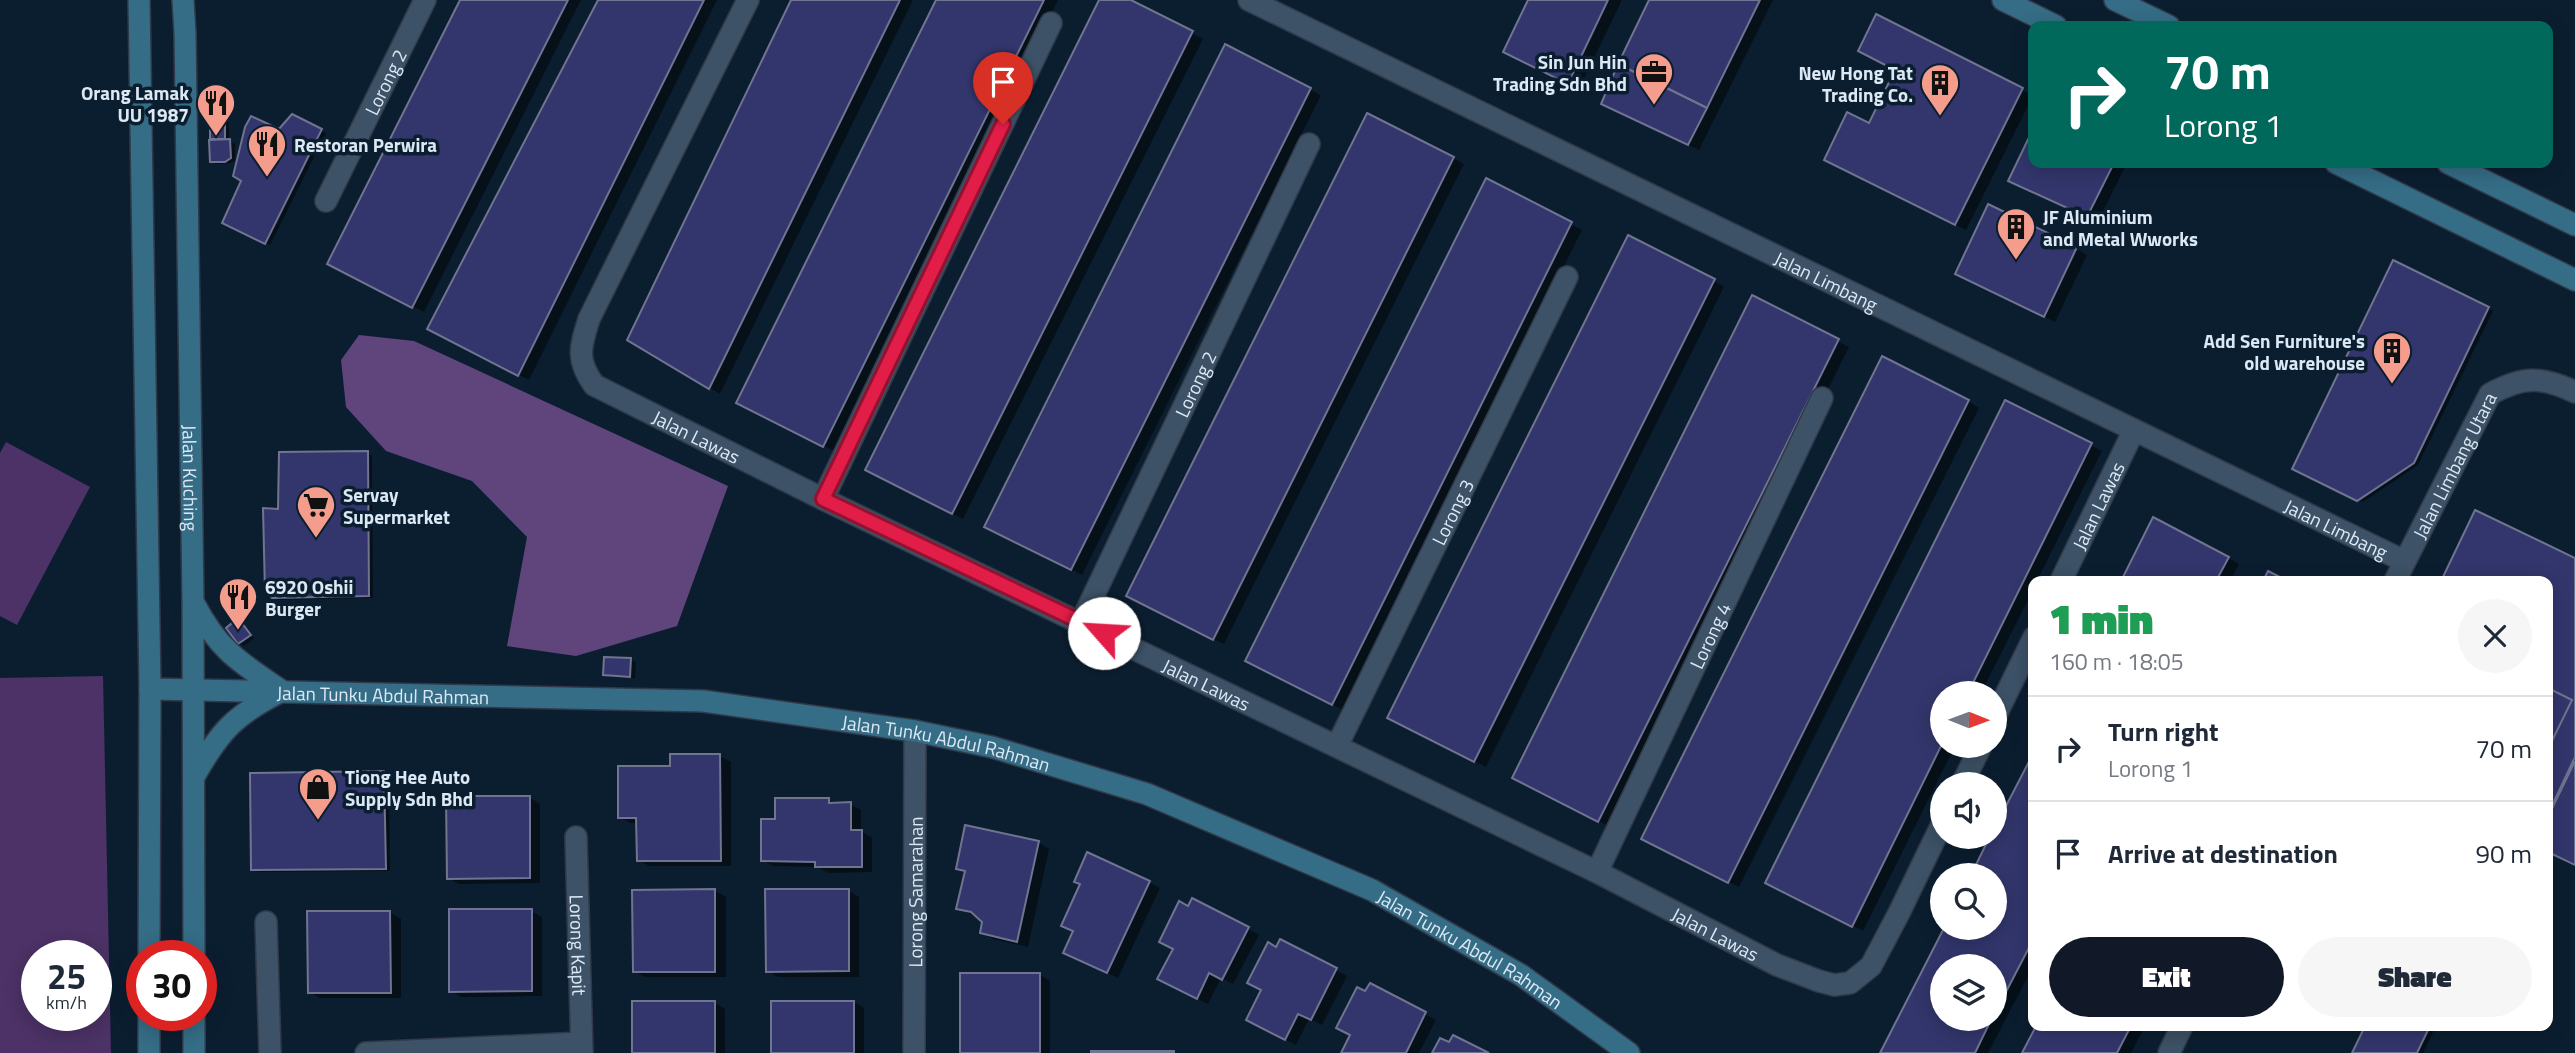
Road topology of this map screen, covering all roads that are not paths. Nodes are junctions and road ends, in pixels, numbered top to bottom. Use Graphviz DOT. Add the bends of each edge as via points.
graph roads {
  1 [pos="139,0"];
  2 [pos="183,0"];
  3 [pos="425,0"];
  4 [pos="748,0"];
  5 [pos="1249,0"];
  6 [pos="2003,0"];
  7 [pos="2115,0"];
  8 [pos="2046,21"];
  9 [pos="2159,21"];
  10 [pos="1051,23"];
  11 [pos="1310,144"];
  12 [pos="2346,168"];
  13 [pos="2458,168"];
  14 [pos="326,201"];
  15 [pos="2575,225"];
  16 [pos="1567,276"];
  17 [pos="2575,280"];
  18 [pos="2575,392"];
  19 [pos="1822,398"];
  20 [pos="2134,430"];
  21 [pos="823,499"];
  22 [pos="2404,561"];
  23 [pos="2063,576"];
  24 [pos="2397,576"];
  25 [pos="193,602"];
  26 [pos="1081,622"];
  27 [pos="2028,650"];
  28 [pos="150,689"];
  29 [pos="194,689"];
  30 [pos="282,691"];
  31 [pos="2007,693"];
  32 [pos="915,731"];
  33 [pos="1337,746"];
  34 [pos="193,778"];
  35 [pos="576,837"];
  36 [pos="1930,849"];
  37 [pos="1597,872"];
  38 [pos="266,922"];
  39 [pos="149,940"];
  40 [pos="194,940"];
  41 [pos="149,1031"];
  42 [pos="194,1031"];
  43 [pos="2180,1031"];
  44 [pos="581,1048"];
  45 [pos="149,1053"];
  46 [pos="194,1053"];
  47 [pos="270,1053"];
  48 [pos="366,1053"];
  49 [pos="914,1053"];
  50 [pos="1629,1053"];
  51 [pos="2169,1053"];
  1 -- 28 [label="street"];
  2 -- 25 [label="street, Jalan Kuching"];
  3 -- 14 [label="street, Lorong 2"];
  4 -- 21 [label="street, Jalan Lawas" via="589,320 581,346 582,368 594,385"];
  5 -- 20 [label="street, Jalan Limbang"];
  6 -- 8 [label="street"];
  7 -- 9 [label="street"];
  10 -- 21 [label="street"];
  11 -- 26 [label="street, Lorong 2"];
  12 -- 17 [label="street"];
  13 -- 15 [label="street"];
  16 -- 33 [label="street, Lorong 3"];
  18 -- 22 [label="street, Jalan Limbang Utara" via="2538,378 2512,382 2490,394"];
  19 -- 37 [label="street, Lorong 4"];
  20 -- 22 [label="street, Jalan Limbang"];
  20 -- 23 [label="street, Jalan Lawas"];
  21 -- 26 [label="street, Jalan Lawas"];
  22 -- 24 [label="street, Jalan Limbang Utara"];
  25 -- 29 [label="street, Jalan Kuching"];
  25 -- 30 [label="street" via="208,630 229,654"];
  26 -- 33 [label="street, Jalan Lawas"];
  27 -- 31 [label="street"];
  28 -- 29 [label="street, Jalan Tunku Abdul Rahman"];
  28 -- 39 [label="street"];
  29 -- 30 [label="street, Jalan Tunku Abdul Rahman"];
  29 -- 34 [label="street, Jalan Kuching"];
  30 -- 32 [label="street, Jalan Tunku Abdul Rahman" via="703,701"];
  30 -- 34 [label="street" via="250,707 225,729"];
  32 -- 49 [label="street, Lorong Samarahan"];
  32 -- 50 [label="street, Jalan Tunku Abdul Rahman" via="992,747 1147,794 1372,890 1521,975"];
  33 -- 37 [label="street, Jalan Lawas"];
  34 -- 40 [label="street, Jalan Kuching"];
  35 -- 44 [label="street, Lorong Kapit"];
  36 -- 37 [label="street, Jalan Lawas" via="1871,965 1850,983 1834,985 1777,965"];
  38 -- 47 [label="street"];
  41 -- 45 [label="street"];
  42 -- 46 [label="street"];
  43 -- 51 [label="street"];
  44 -- 48 [label="street"];
}
